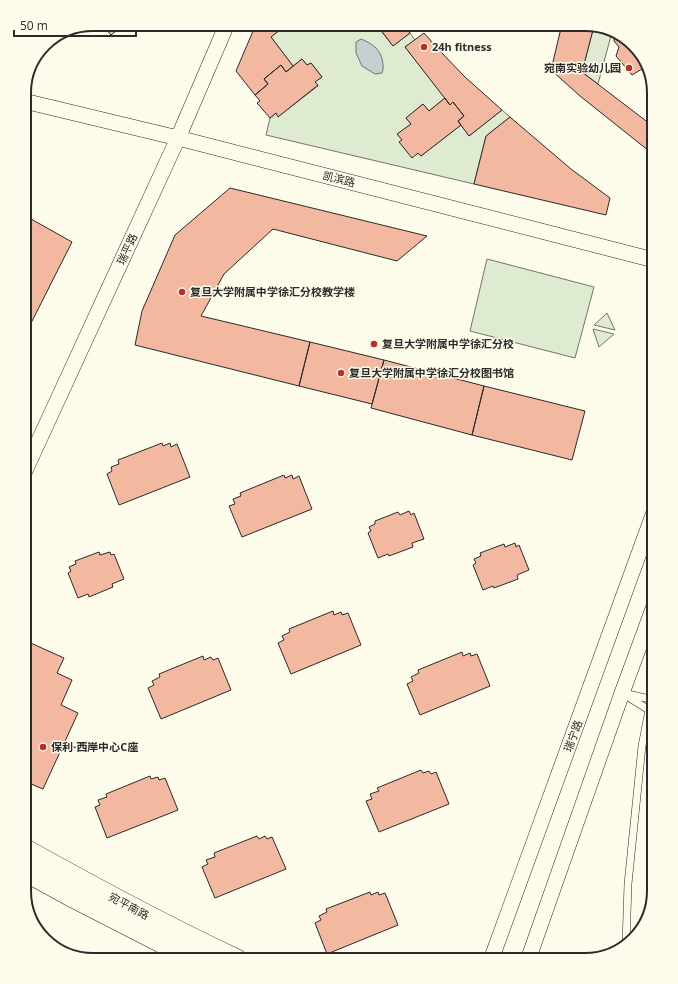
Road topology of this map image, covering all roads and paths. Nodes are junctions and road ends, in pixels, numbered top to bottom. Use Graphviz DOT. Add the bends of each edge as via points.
graph roads {
  1 [pos="224,31"];
  2 [pos="31,103"];
  3 [pos="178,138"];
  4 [pos="647,258"];
  5 [pos="31,458"];
  6 [pos="647,531"];
  7 [pos="647,625"];
  8 [pos="622,693"];
  9 [pos="647,698"];
  10 [pos="647,709"];
  11 [pos="647,720"];
  12 [pos="31,853"];
  13 [pos="31,874"];
  14 [pos="626,937"];
  15 [pos="182,953"];
  16 [pos="221,953"];
  17 [pos="494,953"];
  18 [pos="530,953"];
  1 -- 3 [label="street, 瑞平路"];
  2 -- 3 [label="street, 凯滨路"];
  3 -- 4 [label="street, 凯滨路"];
  3 -- 5 [label="street, 瑞平路"];
  6 -- 17 [label="street, 瑞宁路"];
  7 -- 8 [label="street"];
  8 -- 9 [label="lane"];
  8 -- 10 [label="lane"];
  8 -- 18 [label="street"];
  11 -- 14 [label="lane" via="642,746 628,884"];
  12 -- 16 [label="main road, 宛平南路"];
  13 -- 15 [label="main road, 宛平南路"];
}
